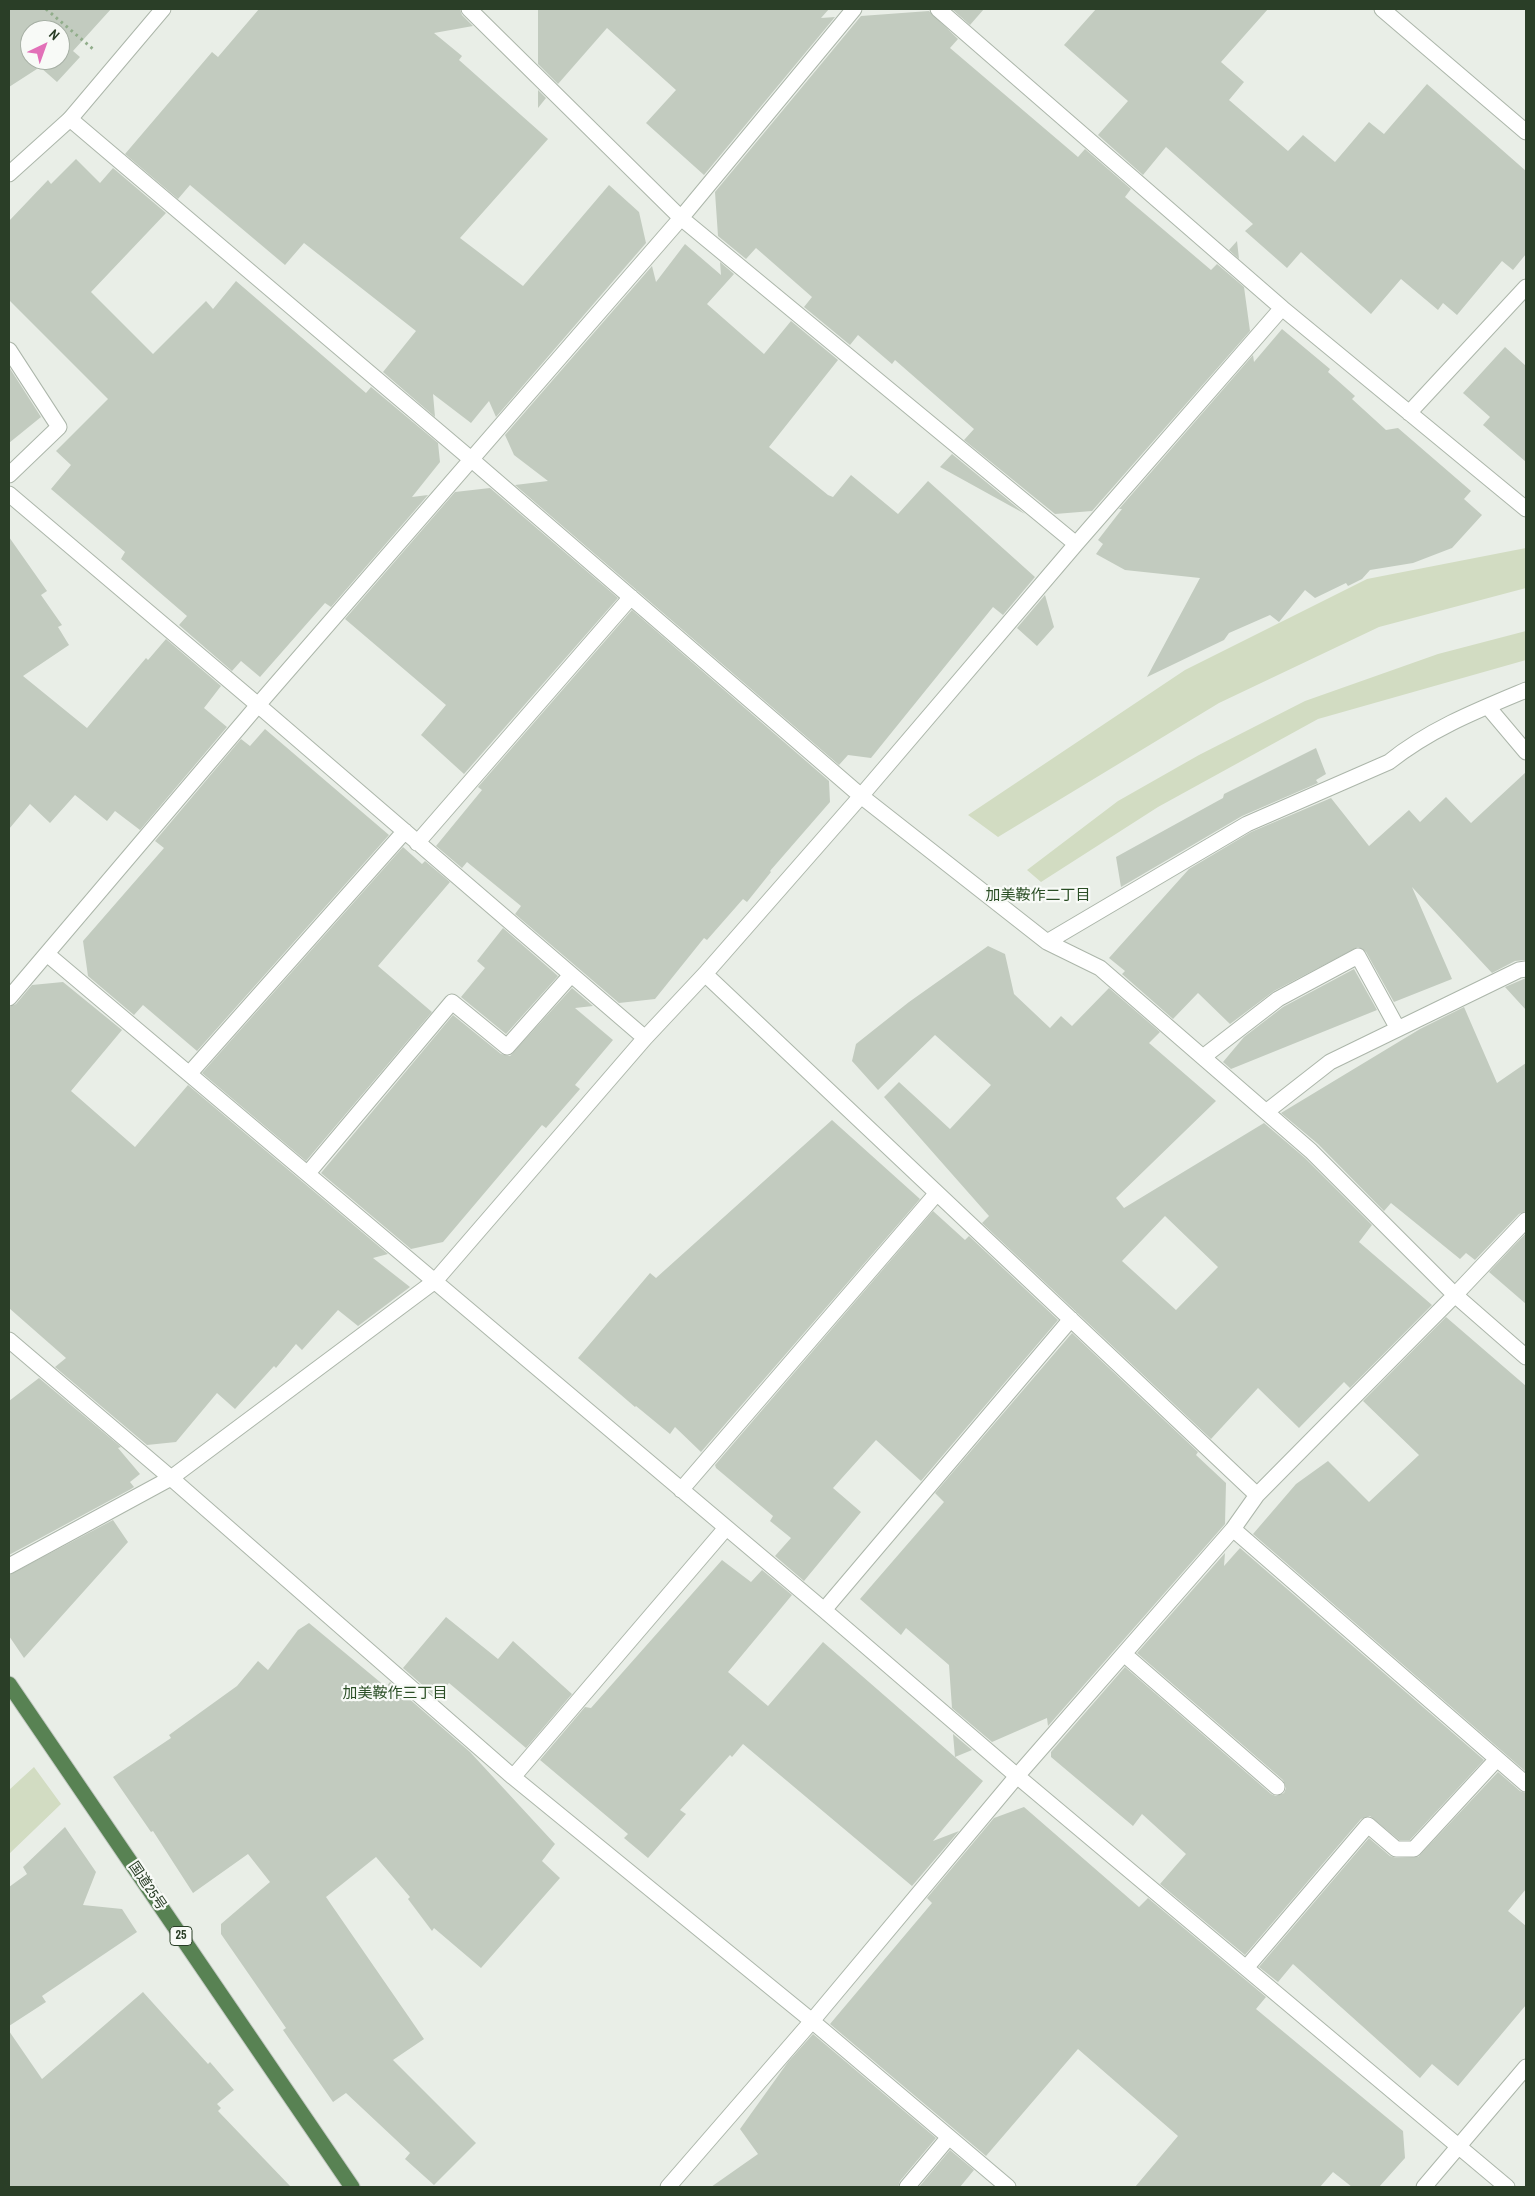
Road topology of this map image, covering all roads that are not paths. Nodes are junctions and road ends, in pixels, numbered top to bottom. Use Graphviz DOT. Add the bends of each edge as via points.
graph roads {
  1 [pos="163,9"];
  2 [pos="469,9"];
  3 [pos="854,9"];
  4 [pos="938,9"];
  5 [pos="1382,9"];
  6 [pos="70,119"];
  7 [pos="1526,132"];
  8 [pos="9,174"];
  9 [pos="680,218"];
  10 [pos="1526,287"];
  11 [pos="1282,308"];
  12 [pos="9,350"];
  13 [pos="1409,413"];
  14 [pos="472,460"];
  15 [pos="9,475"];
  16 [pos="9,494"];
  17 [pos="1526,509"];
  18 [pos="1076,544"];
  19 [pos="631,597"];
  20 [pos="1526,690"];
  21 [pos="258,705"];
  22 [pos="1488,707"];
  23 [pos="1526,752"];
  24 [pos="861,796"];
  25 [pos="404,831"];
  26 [pos="417,843"];
  27 [pos="1047,942"];
  28 [pos="47,954"];
  29 [pos="1526,969"];
  30 [pos="705,974"];
  31 [pos="571,975"];
  32 [pos="9,998"];
  33 [pos="1398,1029"];
  34 [pos="646,1038"];
  35 [pos="1204,1057"];
  36 [pos="189,1074"];
  37 [pos="1266,1112"];
  38 [pos="308,1173"];
  39 [pos="937,1193"];
  40 [pos="1526,1220"];
  41 [pos="435,1282"];
  42 [pos="1455,1295"];
  43 [pos="1071,1319"];
  44 [pos="9,1340"];
  45 [pos="1526,1357"];
  46 [pos="171,1478"];
  47 [pos="681,1490"];
  48 [pos="1257,1495"];
  49 [pos="726,1528"];
  50 [pos="1233,1529"];
  51 [pos="9,1566"];
  52 [pos="824,1610"];
  53 [pos="1124,1654"];
  54 [pos="9,1684"];
  55 [pos="1497,1759"];
  56 [pos="1016,1776"];
  57 [pos="513,1777"];
  58 [pos="1526,1784"];
  59 [pos="1277,1787"];
  60 [pos="1246,1968"];
  61 [pos="812,2021"];
  62 [pos="1526,2067"];
  63 [pos="949,2137"];
  64 [pos="1459,2147"];
  65 [pos="352,2187"];
  66 [pos="668,2187"];
  67 [pos="907,2187"];
  68 [pos="1008,2187"];
  69 [pos="1424,2187"];
  70 [pos="1507,2187"];
  1 -- 6 [label="street"];
  2 -- 9 [label="street"];
  3 -- 9 [label="street"];
  4 -- 11 [label="street"];
  5 -- 7 [label="street"];
  6 -- 8 [label="street"];
  6 -- 14 [label="street"];
  9 -- 14 [label="street"];
  9 -- 18 [label="street"];
  10 -- 13 [label="street"];
  11 -- 13 [label="street"];
  11 -- 18 [label="street"];
  12 -- 15 [label="street" via="59,427"];
  13 -- 17 [label="street"];
  14 -- 19 [label="street"];
  14 -- 21 [label="street"];
  16 -- 21 [label="street"];
  18 -- 24 [label="street"];
  19 -- 24 [label="street"];
  19 -- 26 [label="street"];
  20 -- 22 [label="street"];
  21 -- 25 [label="street"];
  21 -- 28 [label="street"];
  22 -- 23 [label="street"];
  22 -- 27 [label="street" via="1439,728 1389,762 1247,824"];
  24 -- 27 [label="street"];
  24 -- 30 [label="street"];
  25 -- 26 [label="street"];
  25 -- 36 [label="street"];
  26 -- 31 [label="street"];
  27 -- 35 [label="street" via="1100,968"];
  28 -- 32 [label="street"];
  28 -- 36 [label="street"];
  29 -- 33 [label="street"];
  30 -- 34 [label="street"];
  30 -- 39 [label="street"];
  31 -- 34 [label="street"];
  31 -- 38 [label="street" via="507,1047 452,1002"];
  33 -- 35 [label="street" via="1358,956 1278,999"];
  33 -- 37 [label="street" via="1330,1062"];
  34 -- 41 [label="street"];
  35 -- 37 [label="street"];
  36 -- 38 [label="street"];
  37 -- 42 [label="street" via="1311,1151"];
  38 -- 41 [label="street"];
  39 -- 43 [label="street"];
  39 -- 47 [label="street"];
  40 -- 42 [label="street"];
  41 -- 46 [label="street"];
  41 -- 47 [label="street"];
  42 -- 45 [label="street"];
  42 -- 48 [label="street"];
  43 -- 48 [label="street"];
  43 -- 52 [label="street"];
  44 -- 46 [label="street"];
  46 -- 51 [label="street"];
  46 -- 57 [label="street"];
  47 -- 49 [label="street"];
  48 -- 50 [label="street"];
  49 -- 52 [label="street"];
  49 -- 57 [label="street"];
  50 -- 53 [label="street"];
  50 -- 55 [label="street"];
  52 -- 56 [label="street"];
  53 -- 56 [label="street"];
  53 -- 59 [label="street"];
  54 -- 65 [label="highway, 国道25号 / 25"];
  55 -- 58 [label="street"];
  55 -- 60 [label="street" via="1414,1849 1396,1849 1368,1825"];
  56 -- 60 [label="street"];
  56 -- 61 [label="street"];
  57 -- 61 [label="street"];
  60 -- 64 [label="street"];
  61 -- 63 [label="street"];
  61 -- 66 [label="street"];
  62 -- 64 [label="street"];
  63 -- 67 [label="street"];
  63 -- 68 [label="street"];
  64 -- 69 [label="street"];
  64 -- 70 [label="street"];
}
